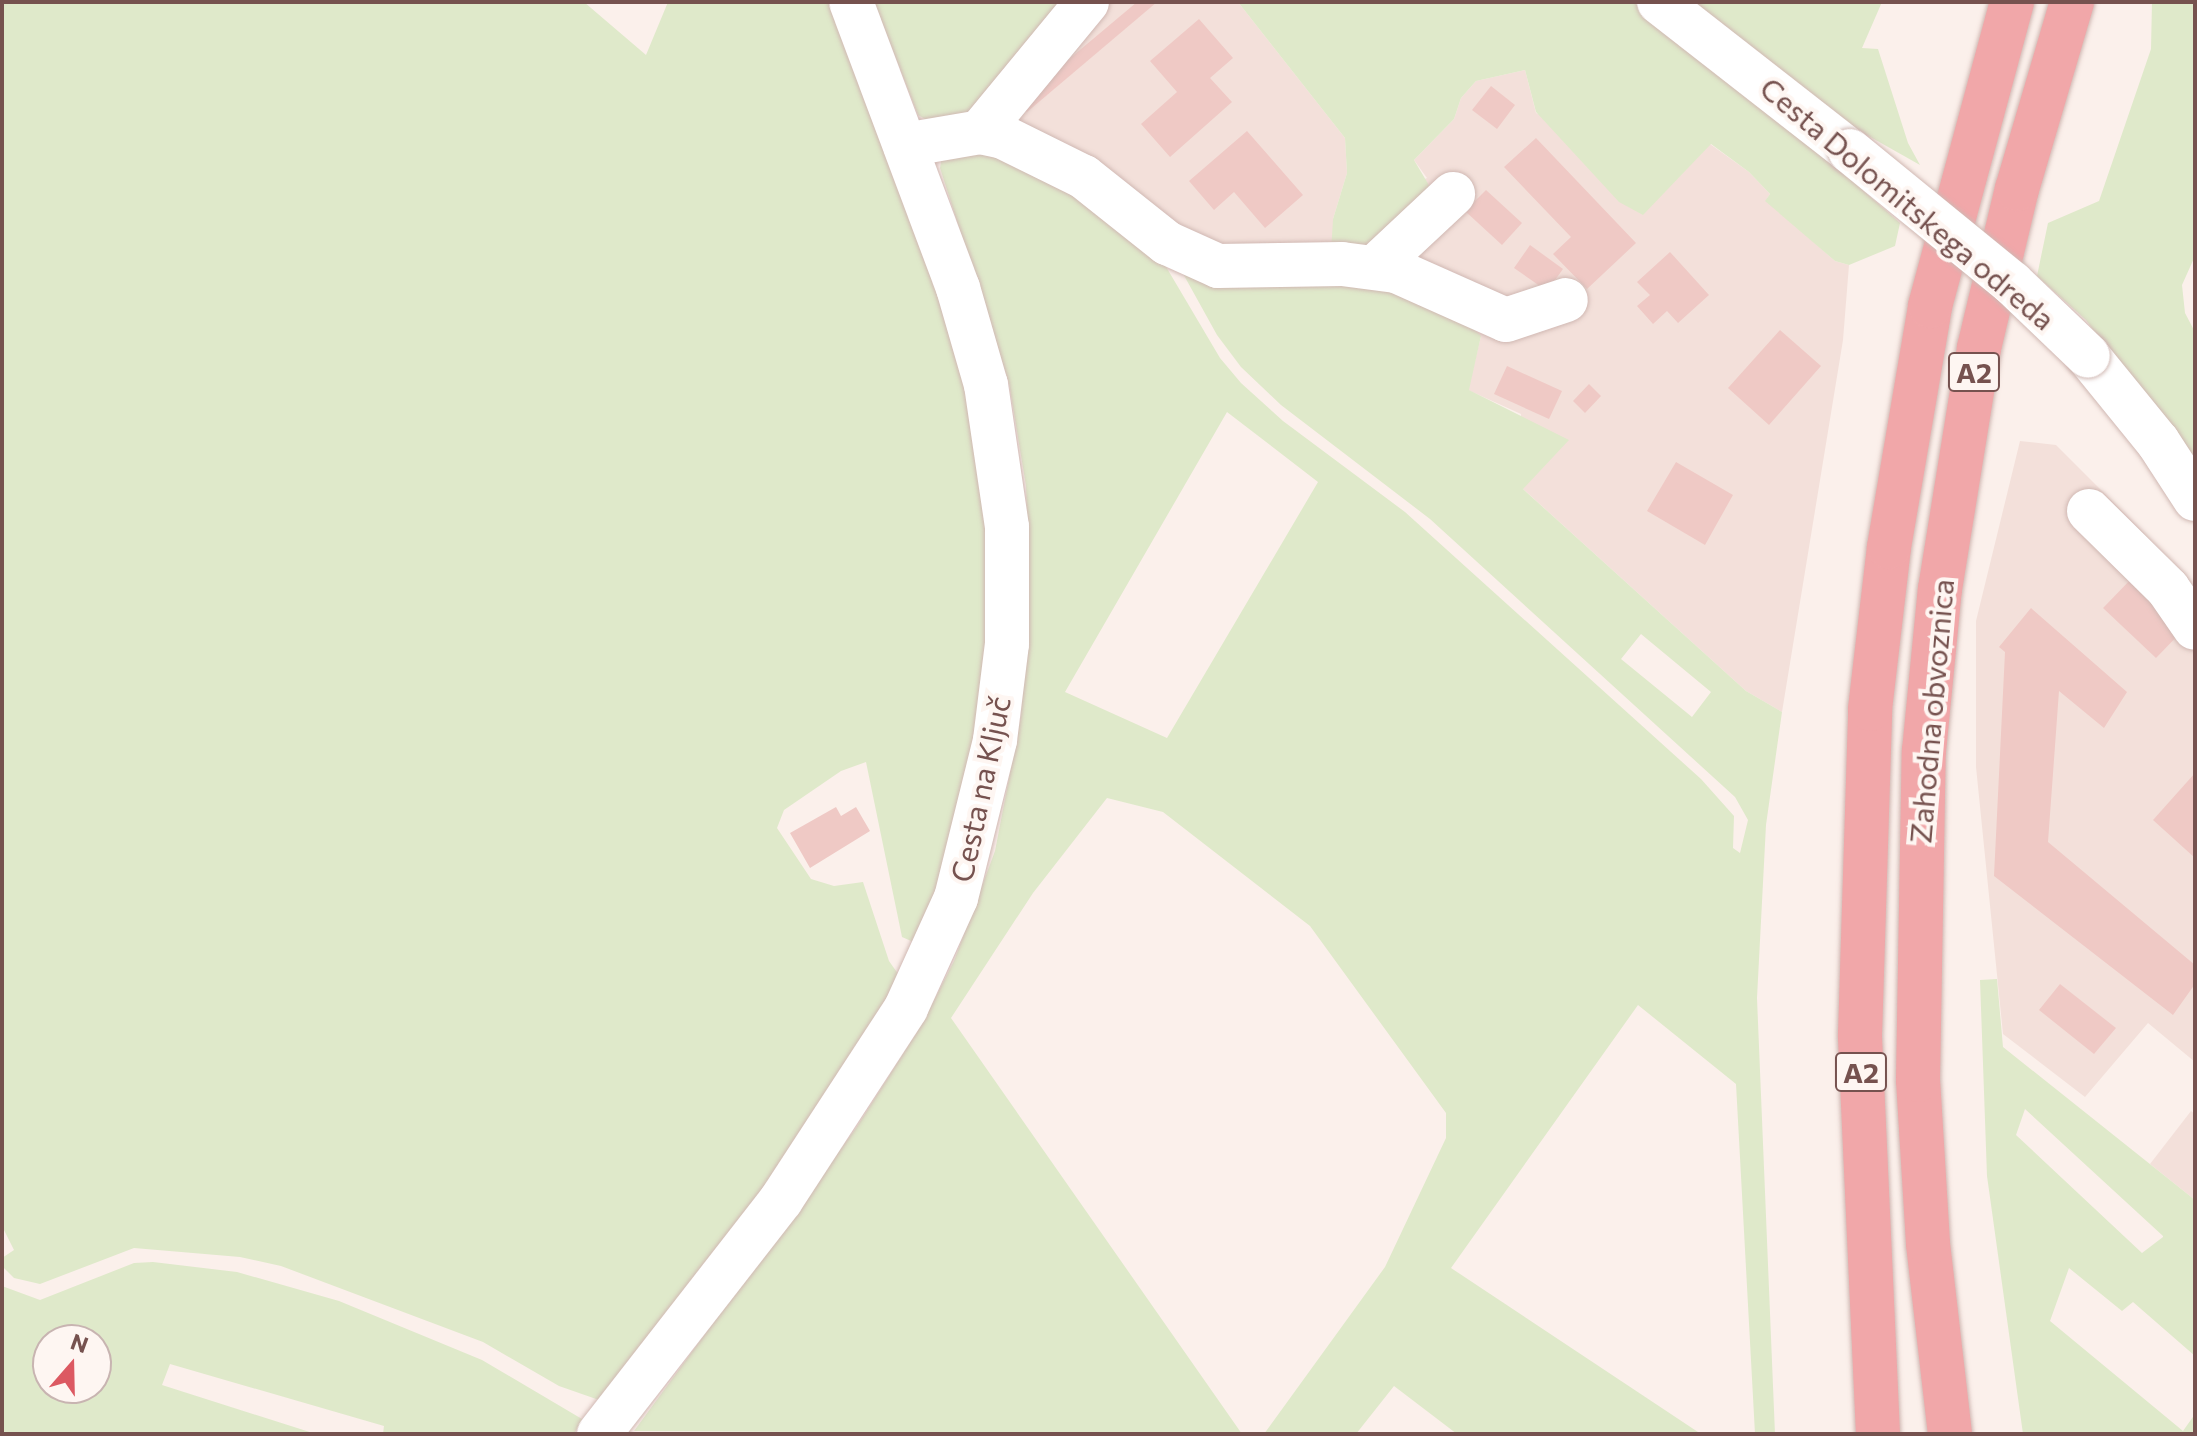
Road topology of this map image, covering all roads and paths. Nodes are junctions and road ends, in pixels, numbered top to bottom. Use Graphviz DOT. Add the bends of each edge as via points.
graph roads {
  1 [pos="851,2"];
  2 [pos="1087,2"];
  3 [pos="1659,2"];
  4 [pos="2012,2"];
  5 [pos="2072,2"];
  6 [pos="980,132"];
  7 [pos="905,145"];
  8 [pos="1453,194"];
  9 [pos="1375,267"];
  10 [pos="1566,300"];
  11 [pos="2195,499"];
  12 [pos="2089,511"];
  13 [pos="2195,628"];
  14 [pos="605,1432"];
  15 [pos="1878,1434"];
  16 [pos="1950,1434"];
  1 -- 7 [label="street, Cesta na Ključ"];
  2 -- 6 [label="street"];
  3 -- 11 [label="street, Cesta Dolomitskega odreda, bridge" via="2002,274 2088,356 2158,442"];
  4 -- 15 [label="highway, Zahodna obvoznica / A2" via="1962,173 1925,332 1889,547 1870,709 1860,1035"];
  5 -- 16 [label="highway, Zahodna obvoznica / A2" via="2017,189 1979,348 1947,536 1924,751 1918,1080 1928,1243"];
  6 -- 7 [label="street"];
  6 -- 9 [label="street" via="1003,137 1084,177 1167,243 1201,260 1246,268"];
  7 -- 14 [label="street, Cesta na Ključ" via="973,336 1004,485 1007,644 978,827 932,958 867,1074 781,1200"];
  8 -- 9 [label="street"];
  9 -- 10 [label="street" via="1396,271 1506,320"];
  12 -- 13 [label="street" via="2168,589"];
}
